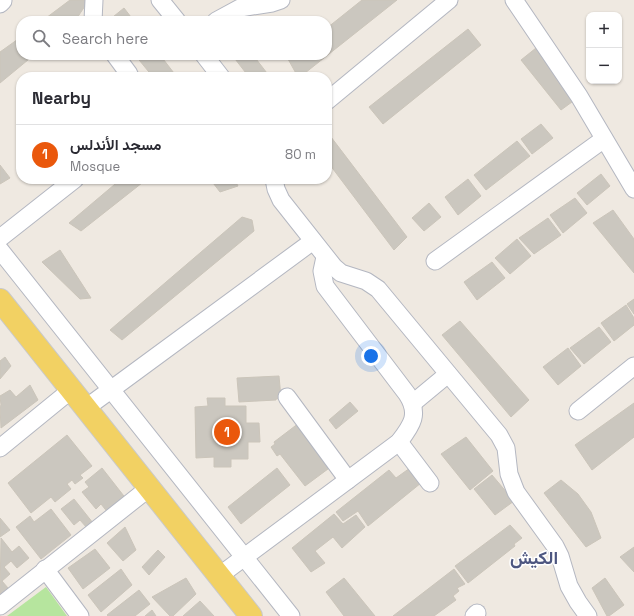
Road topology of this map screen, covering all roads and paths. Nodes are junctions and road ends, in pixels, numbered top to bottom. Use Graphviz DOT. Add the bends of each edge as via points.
graph roads {
  1 [pos="94,0"];
  2 [pos="160,0"];
  3 [pos="281,0"];
  4 [pos="449,0"];
  5 [pos="514,0"];
  6 [pos="93,16"];
  7 [pos="173,16"];
  8 [pos="225,16"];
  9 [pos="118,60"];
  10 [pos="208,60"];
  11 [pos="127,72"];
  12 [pos="217,72"];
  13 [pos="332,97"];
  14 [pos="604,139"];
  15 [pos="69,184"];
  16 [pos="275,184"];
  17 [pos="634,190"];
  18 [pos="0,238"];
  19 [pos="312,241"];
  20 [pos="0,250"];
  21 [pos="325,257"];
  22 [pos="435,261"];
  23 [pos="0,300"];
  24 [pos="634,366"];
  25 [pos="448,374"];
  26 [pos="111,389"];
  27 [pos="72,390"];
  28 [pos="286,397"];
  29 [pos="413,403"];
  30 [pos="86,408"];
  31 [pos="578,410"];
  32 [pos="399,442"];
  33 [pos="0,448"];
  34 [pos="348,480"];
  35 [pos="430,483"];
  36 [pos="149,488"];
  37 [pos="244,558"];
  38 [pos="45,569"];
  39 [pos="219,576"];
  40 [pos="0,606"];
  41 [pos="80,616"];
  42 [pos="251,616"];
  43 [pos="291,616"];
  44 [pos="588,616"];
  1 -- 6 [label="street"];
  2 -- 7 [label="street"];
  3 -- 8 [label="street" via="240,8"];
  4 -- 13 [label="street"];
  5 -- 14 [label="street" via="579,96"];
  9 -- 11 [label="street"];
  10 -- 12 [label="street"];
  14 -- 17 [label="street"];
  14 -- 22 [label="street"];
  15 -- 18 [label="street"];
  16 -- 19 [label="street" via="281,200"];
  19 -- 21 [label="street"];
  19 -- 26 [label="street"];
  20 -- 26 [label="street"];
  21 -- 25 [label="street" via="341,272 366,281 378,289"];
  21 -- 29 [label="street" via="322,271 325,286"];
  23 -- 27 [label="main road"];
  24 -- 31 [label="street"];
  25 -- 29 [label="street"];
  25 -- 44 [label="street" via="503,442 509,474 516,492 555,546 569,586"];
  26 -- 30 [label="street"];
  26 -- 37 [label="street"];
  27 -- 30 [label="main road"];
  27 -- 33 [label="street"];
  28 -- 34 [label="street"];
  29 -- 32 [label="street" via="414,417"];
  30 -- 36 [label="main road"];
  32 -- 34 [label="street"];
  32 -- 35 [label="street"];
  34 -- 37 [label="street"];
  36 -- 38 [label="street"];
  36 -- 39 [label="main road"];
  37 -- 39 [label="street"];
  37 -- 43 [label="street"];
  38 -- 40 [label="street"];
  38 -- 41 [label="street"];
  39 -- 42 [label="main road"];
}
